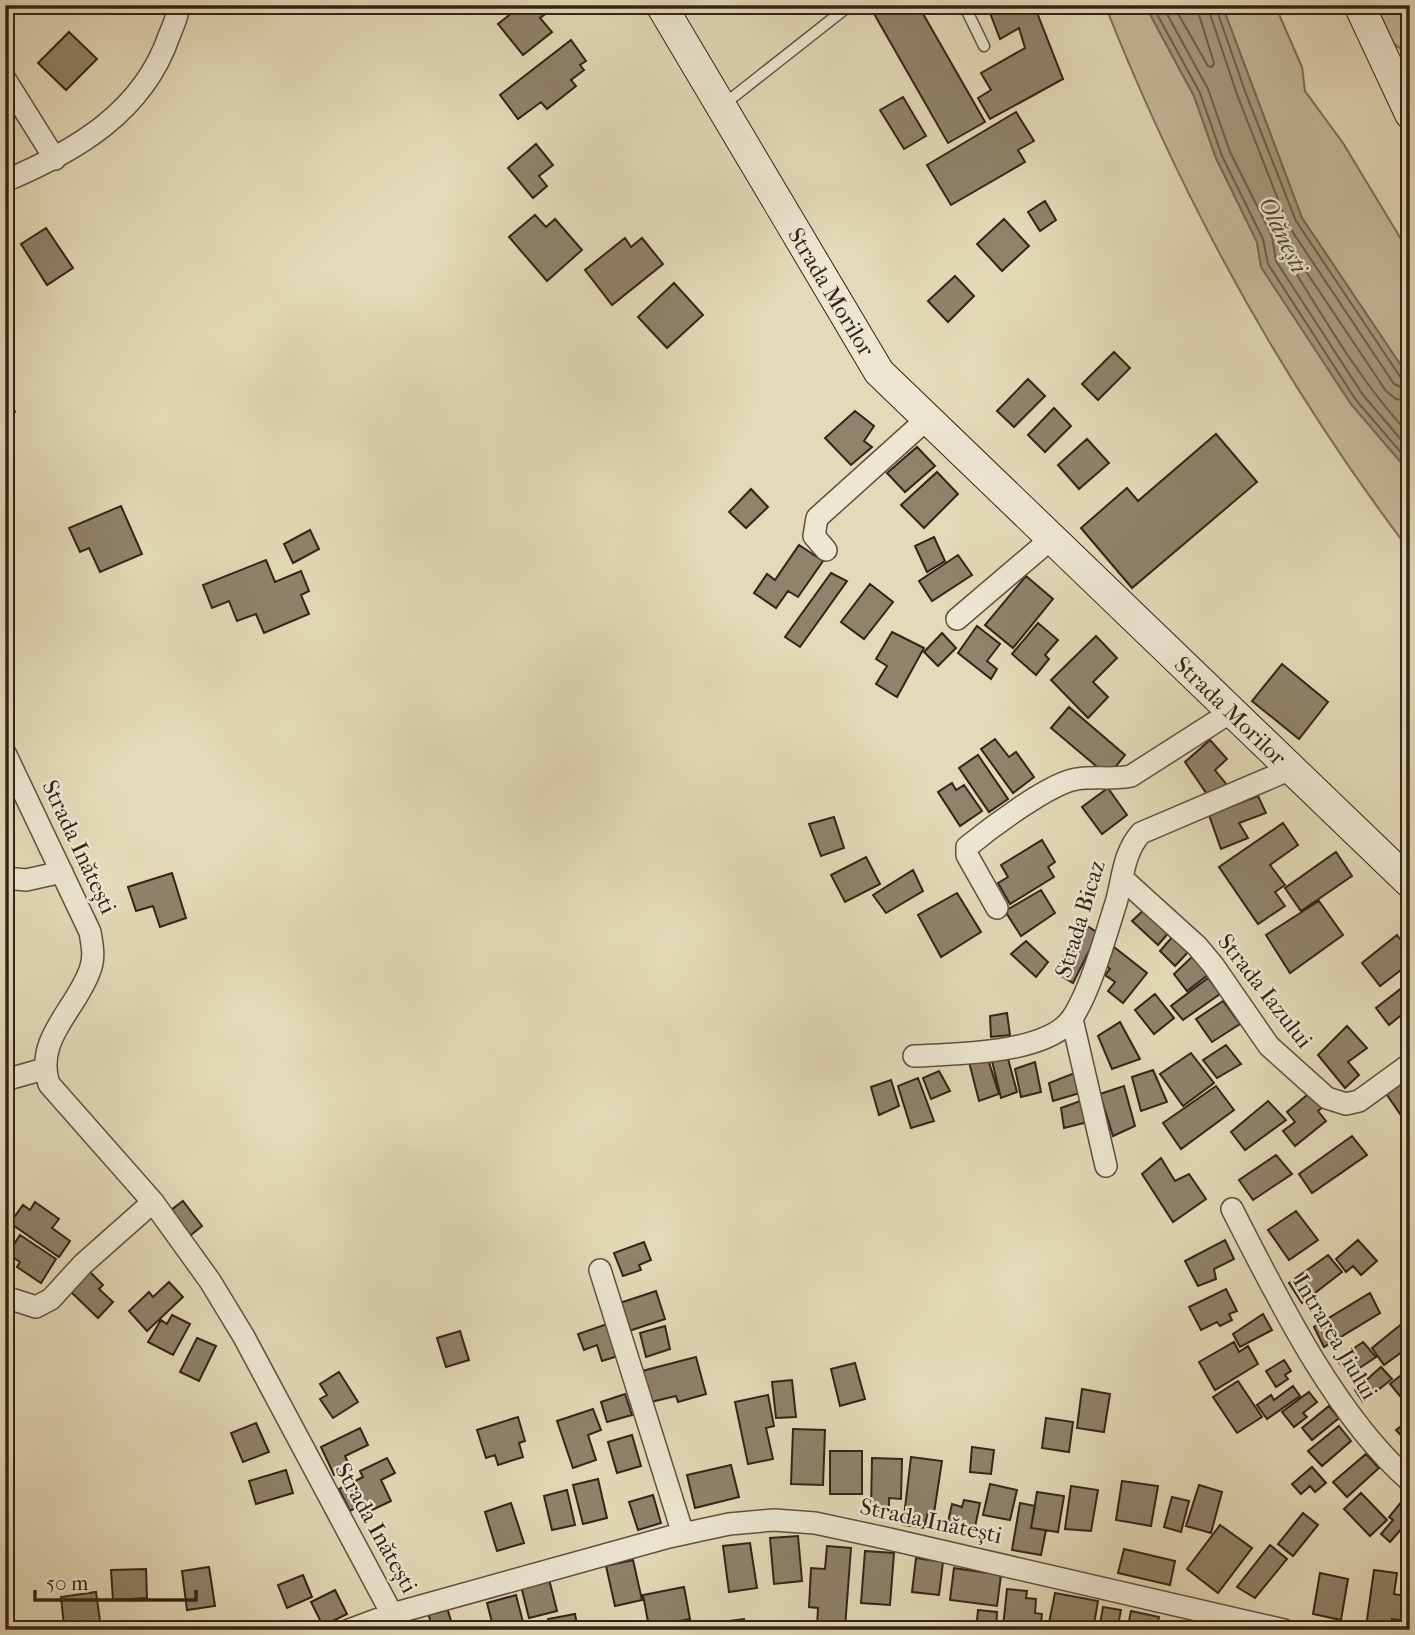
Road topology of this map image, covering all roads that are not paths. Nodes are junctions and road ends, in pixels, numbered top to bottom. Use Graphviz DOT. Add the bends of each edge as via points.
graph roads {
  1 [pos="178,5"];
  2 [pos="661,5"];
  3 [pos="850,5"];
  4 [pos="964,5"];
  5 [pos="1359,5"];
  6 [pos="984,46"];
  7 [pos="5,79"];
  8 [pos="721,107"];
  9 [pos="1410,114"];
  10 [pos="55,159"];
  11 [pos="5,181"];
  12 [pos="926,419"];
  13 [pos="1051,539"];
  14 [pos="826,550"];
  15 [pos="957,619"];
  16 [pos="1231,712"];
  17 [pos="5,753"];
  18 [pos="1292,769"];
  19 [pos="62,872"];
  20 [pos="5,878"];
  21 [pos="1123,879"];
  22 [pos="1410,883"];
  23 [pos="997,908"];
  24 [pos="1072,1019"];
  25 [pos="914,1056"];
  26 [pos="1410,1064"];
  27 [pos="44,1069"];
  28 [pos="5,1080"];
  29 [pos="1107,1166"];
  30 [pos="153,1202"];
  31 [pos="1232,1209"];
  32 [pos="600,1270"];
  33 [pos="5,1297"];
  34 [pos="1410,1481"];
  35 [pos="683,1534"];
  36 [pos="392,1614"];
  37 [pos="1207,1622"];
  38 [pos="349,1630"];
  39 [pos="1284,1630"];
  1 -- 10 [label="street" via="160,62 131,101 103,130"];
  2 -- 8 [label="street, Strada Morilor"];
  3 -- 8 [label="lane"];
  4 -- 6 [label="lane"];
  5 -- 9 [label="street"];
  7 -- 10 [label="street"];
  8 -- 12 [label="street, Strada Morilor" via="861,345 879,372"];
  10 -- 11 [label="street"];
  12 -- 13 [label="street, Strada Morilor"];
  12 -- 14 [label="street" via="817,518 814,536"];
  13 -- 15 [label="street"];
  13 -- 16 [label="street, Strada Morilor"];
  16 -- 18 [label="street, Strada Morilor"];
  16 -- 23 [label="street" via="1131,776 1075,779 1056,786 967,847 967,855"];
  17 -- 19 [label="street, Strada Inătești"];
  18 -- 21 [label="street, Strada Bicaz" via="1141,834 1128,850"];
  18 -- 22 [label="street, Strada Morilor"];
  19 -- 20 [label="street" via="26,880"];
  19 -- 27 [label="street, Strada Inătești" via="90,932 93,953 90,970 47,1048"];
  21 -- 24 [label="street, Strada Bicaz"];
  21 -- 26 [label="street, Strada Iazului" via="1197,946 1269,1046 1327,1098 1346,1104 1359,1101"];
  24 -- 25 [label="street" via="1032,1044"];
  24 -- 29 [label="street"];
  27 -- 28 [label="street"];
  27 -- 30 [label="street, Strada Inătești" via="62,1102"];
  30 -- 33 [label="street" via="51,1299 36,1307"];
  30 -- 36 [label="street, Strada Inătești" via="244,1337"];
  31 -- 34 [label="street, Intrarea Jiului" via="1335,1392"];
  32 -- 35 [label="street"];
  35 -- 36 [label="street, Strada Inătești"];
  35 -- 37 [label="street, Strada Inătești" via="774,1520 815,1523 1105,1587"];
  36 -- 38 [label="street"];
  37 -- 39 [label="street, Strada Inătești"];
}
